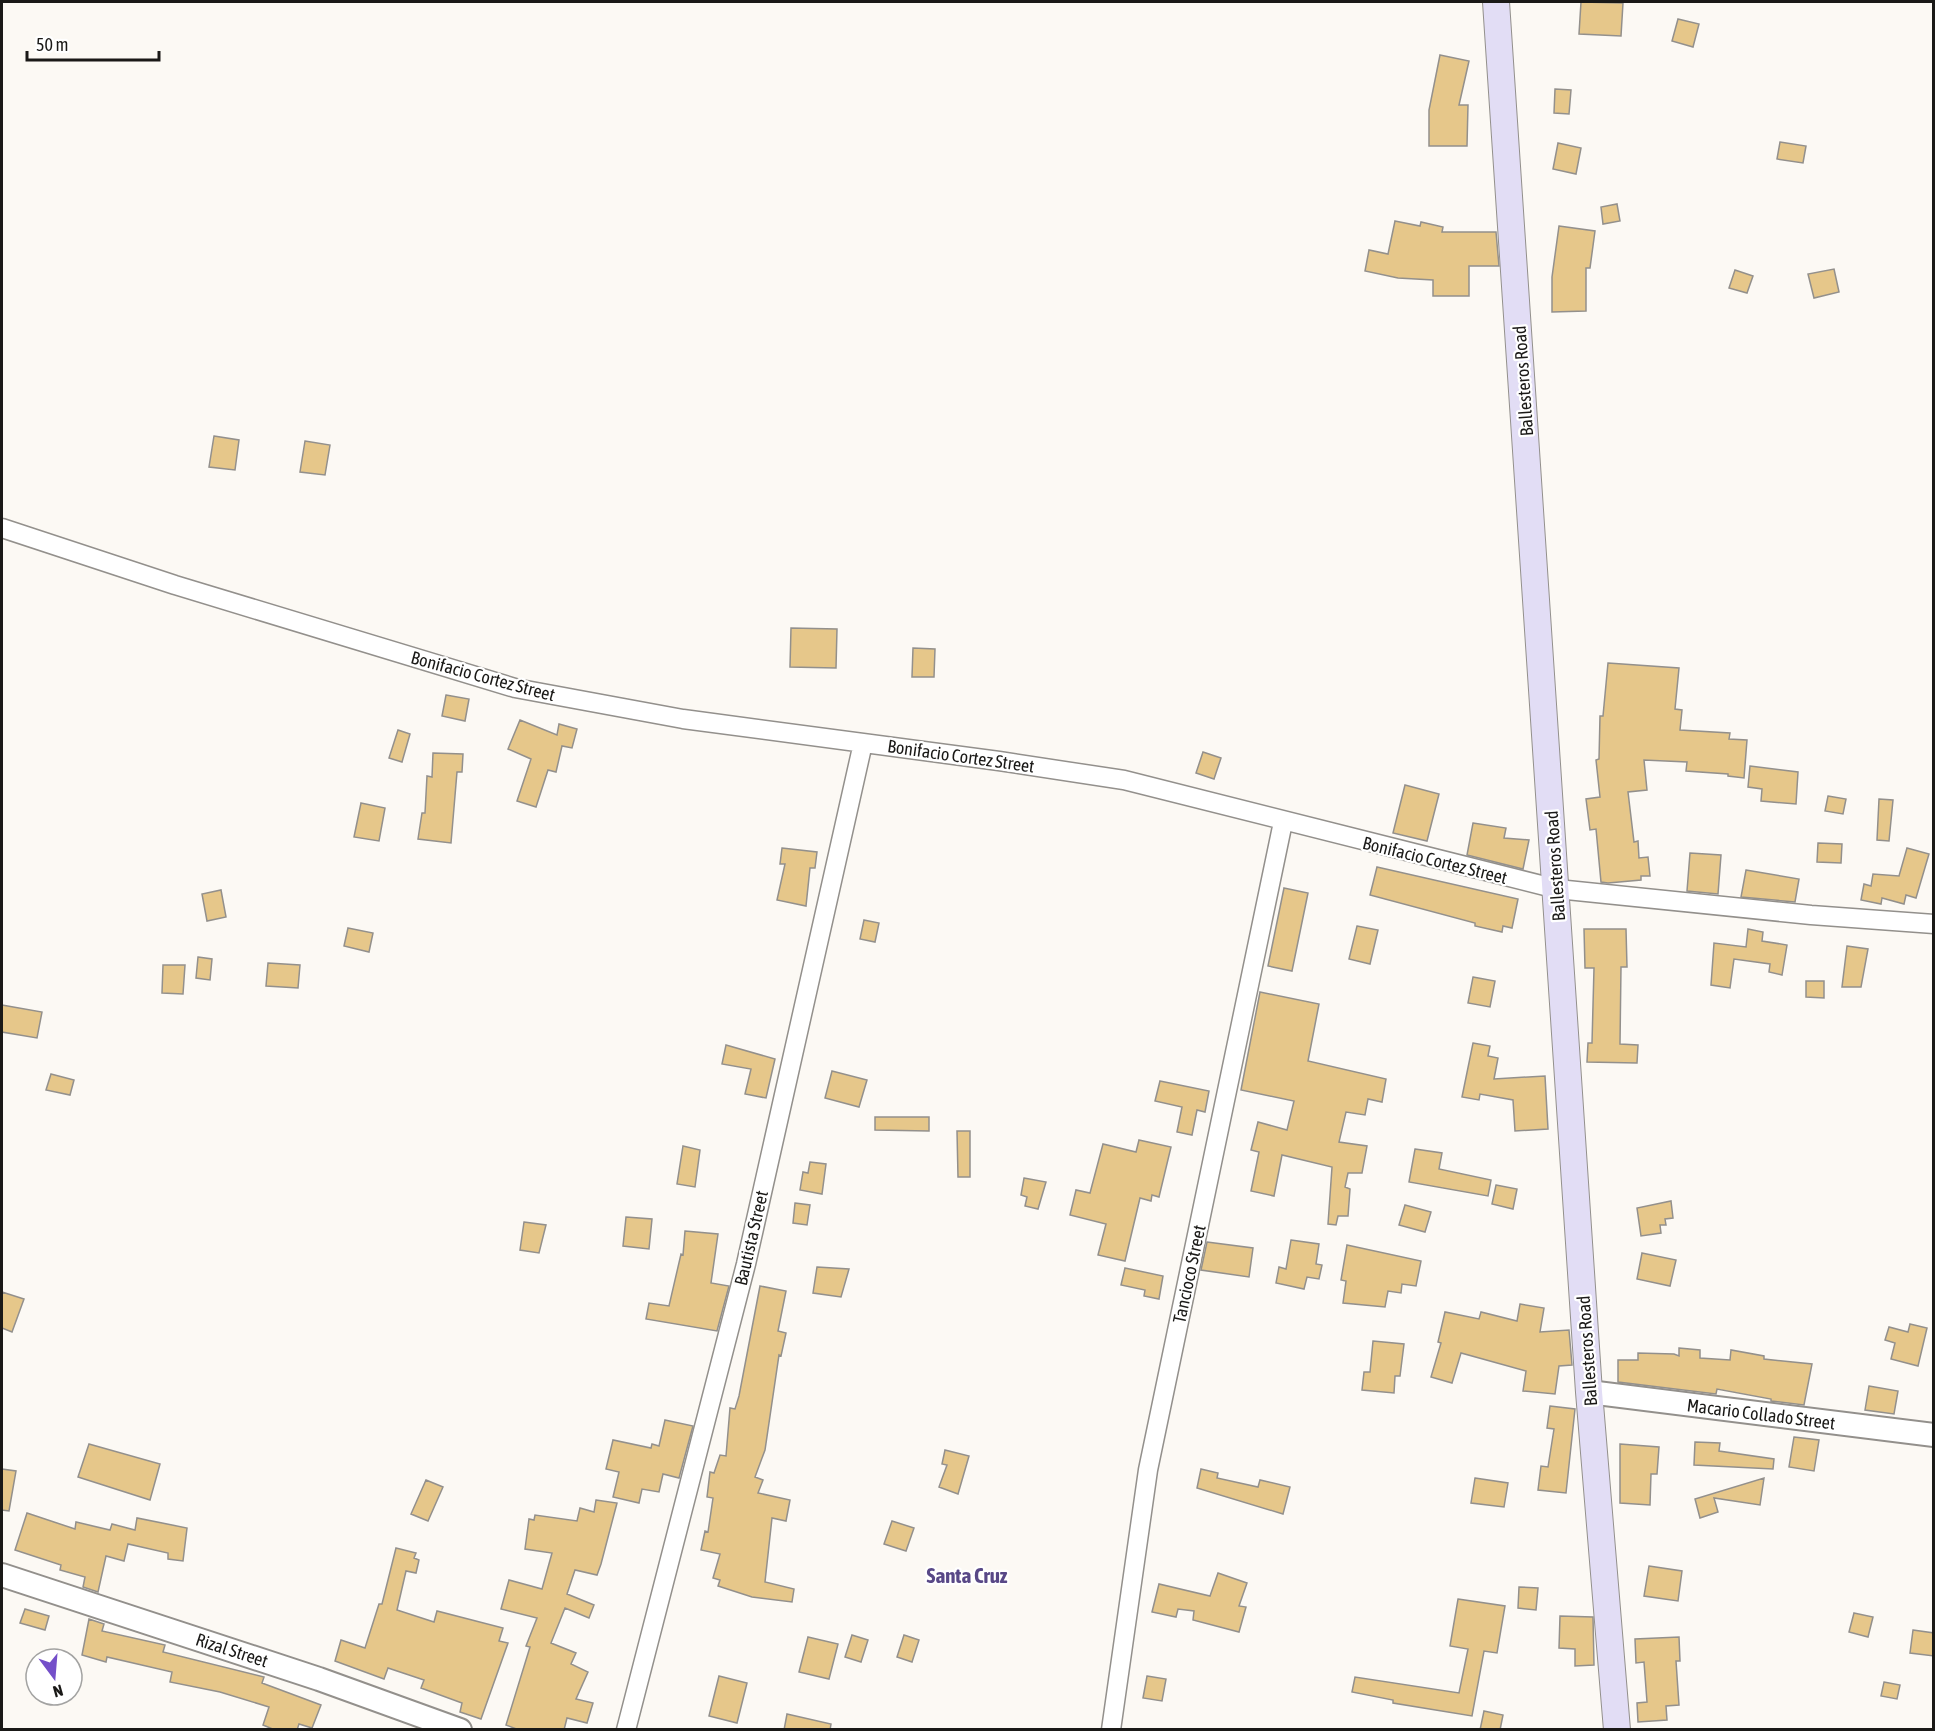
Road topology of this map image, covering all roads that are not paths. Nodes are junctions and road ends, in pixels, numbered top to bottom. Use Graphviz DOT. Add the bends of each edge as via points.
graph roads {
  1 [pos="1496,2"];
  2 [pos="2,528"];
  3 [pos="863,743"];
  4 [pos="1283,822"];
  5 [pos="1557,890"];
  6 [pos="1934,924"];
  7 [pos="1589,1392"];
  8 [pos="1934,1435"];
  9 [pos="2,1575"];
  10 [pos="460,1730"];
  11 [pos="626,1730"];
  12 [pos="1111,1730"];
  13 [pos="1617,1730"];
  1 -- 5 [label="main road, Ballesteros Road"];
  2 -- 3 [label="street, Bonifacio Cortez Street" via="514,688 683,719"];
  3 -- 4 [label="street, Bonifacio Cortez Street" via="1124,780"];
  3 -- 11 [label="street, Bautista Street" via="746,1264"];
  4 -- 5 [label="street, Bonifacio Cortez Street"];
  4 -- 12 [label="street, Tancioco Street" via="1148,1470"];
  5 -- 6 [label="street, Bonifacio Cortez Street"];
  5 -- 7 [label="main road, Ballesteros Road"];
  7 -- 8 [label="street, Macario Collado Street"];
  7 -- 13 [label="main road, Ballesteros Road"];
  9 -- 10 [label="street, Rizal Street" via="319,1679"];
}
